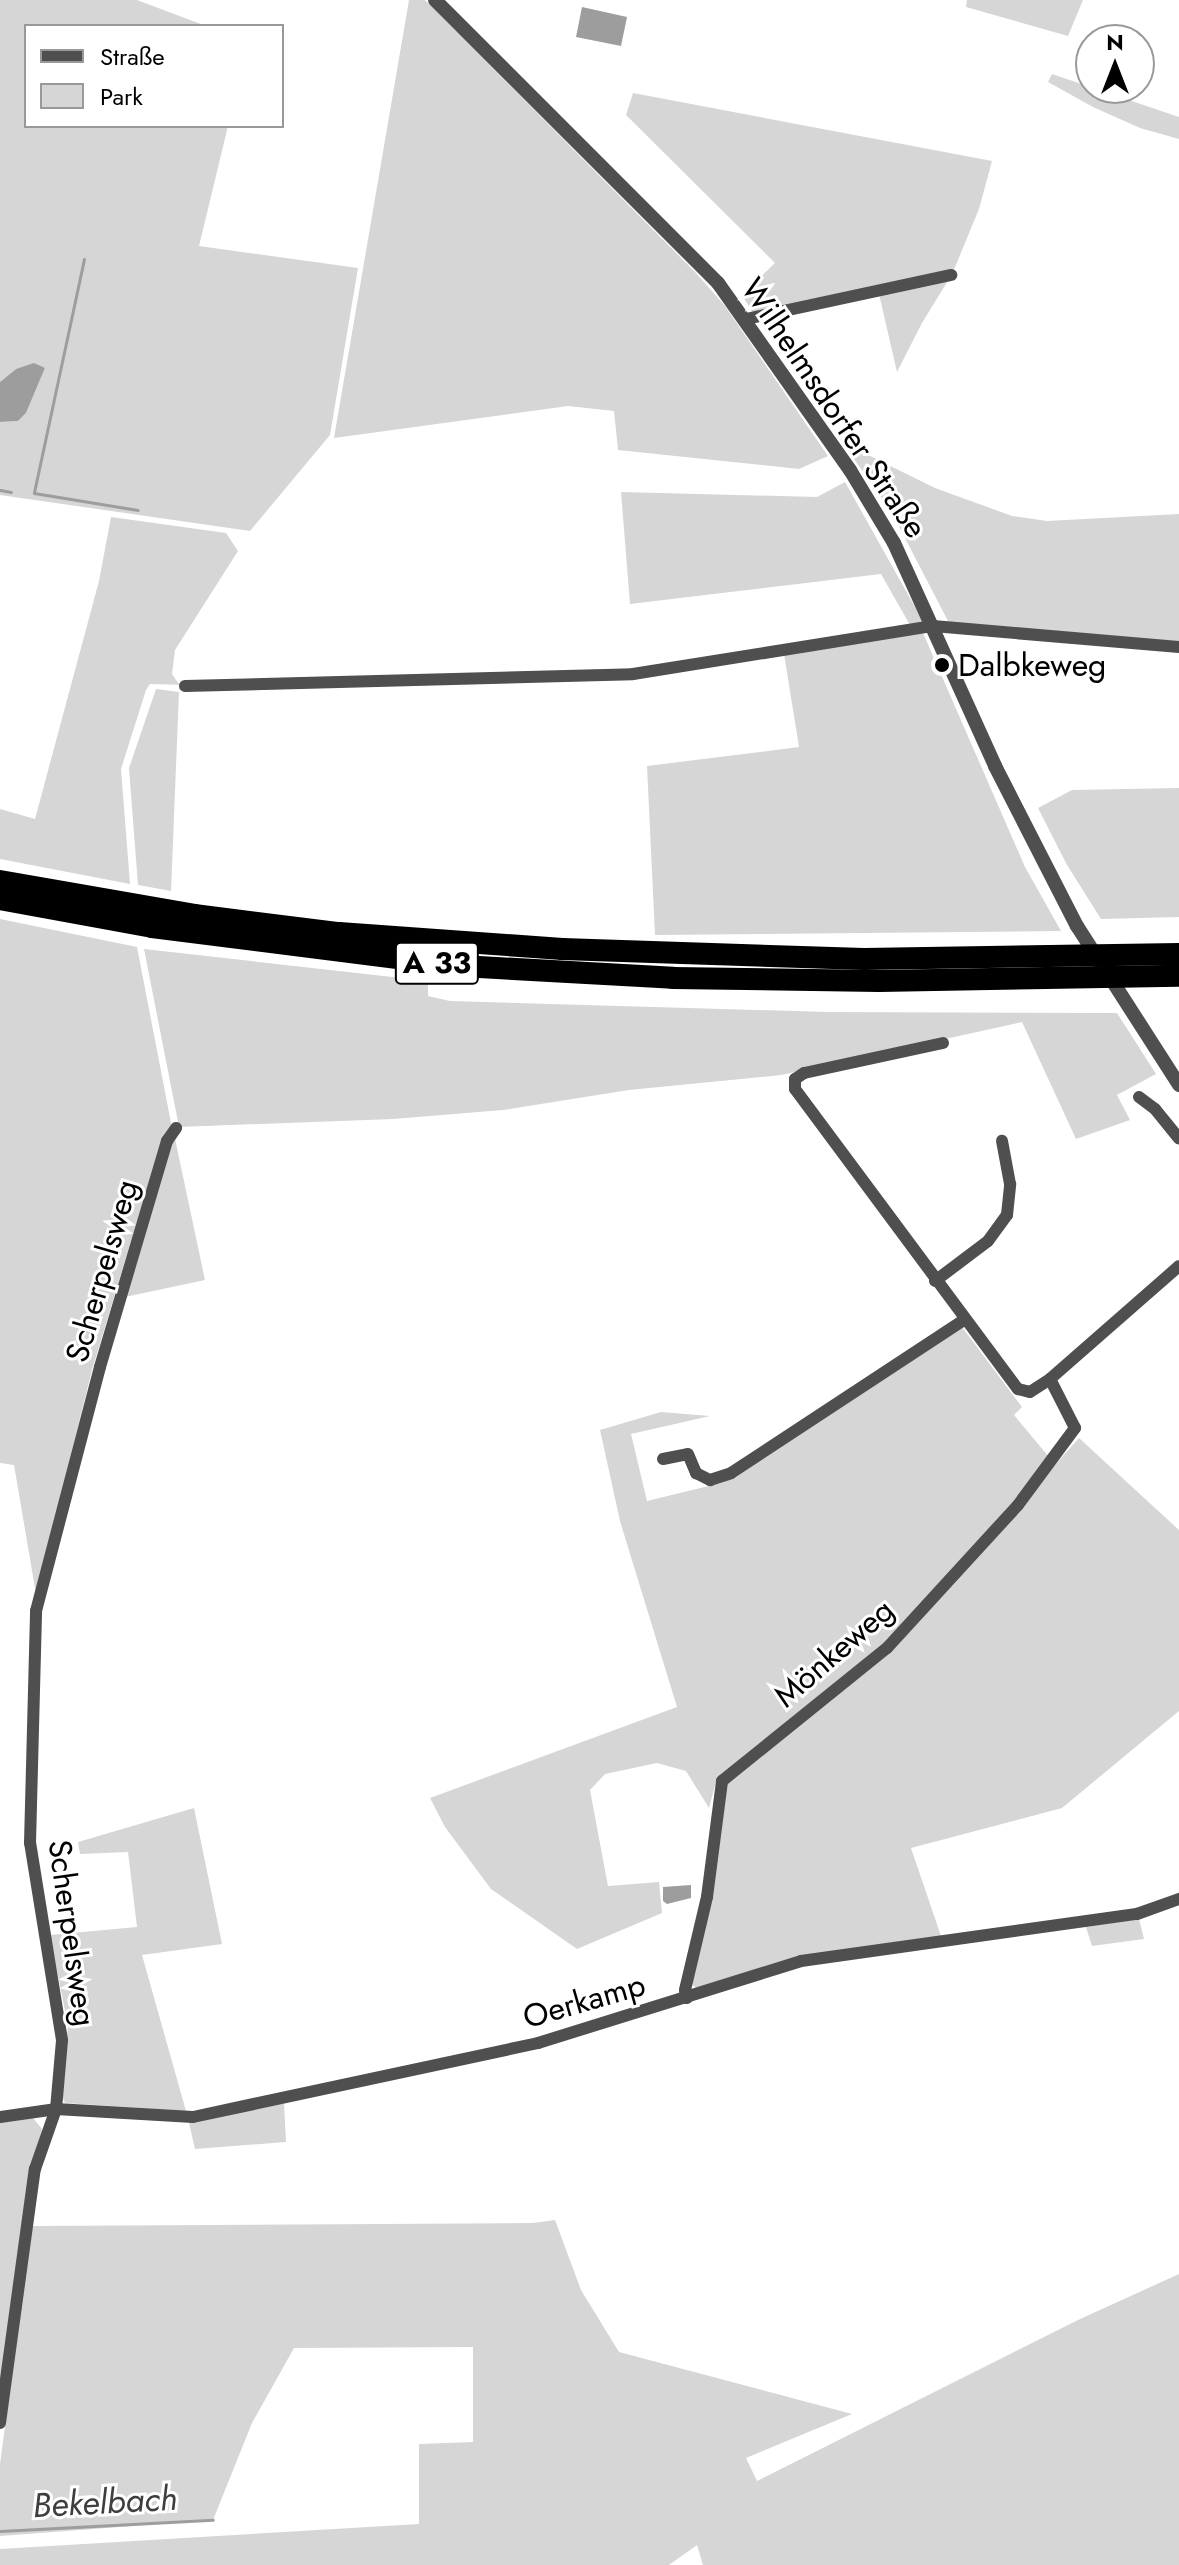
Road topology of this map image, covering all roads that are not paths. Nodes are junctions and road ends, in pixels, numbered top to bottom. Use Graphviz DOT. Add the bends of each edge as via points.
graph roads {
  1 [pos="435,0"];
  2 [pos="951,275"];
  3 [pos="746,319"];
  4 [pos="933,626"];
  5 [pos="1179,647"];
  6 [pos="185,686"];
  7 [pos="0,873"];
  8 [pos="0,881"];
  9 [pos="32,888"];
  10 [pos="0,899"];
  11 [pos="1179,954"];
  12 [pos="1175,978"];
  13 [pos="943,1043"];
  14 [pos="1179,1085"];
  15 [pos="1139,1097"];
  16 [pos="176,1128"];
  17 [pos="1179,1139"];
  18 [pos="1002,1141"];
  19 [pos="1179,1266"];
  20 [pos="935,1281"];
  21 [pos="964,1320"];
  22 [pos="1050,1379"];
  23 [pos="663,1459"];
  24 [pos="1179,1899"];
  25 [pos="687,1998"];
  26 [pos="56,2109"];
  27 [pos="0,2117"];
  28 [pos="0,2423"];
  1 -- 3 [label="street, Wilhelmsdorfer Straße" via="718,283"];
  2 -- 3 [label="street"];
  3 -- 4 [label="street, Wilhelmsdorfer Straße" via="878,513"];
  4 -- 5 [label="street"];
  4 -- 6 [label="street" via="633,674"];
  4 -- 14 [label="street, Wilhelmsdorfer Straße" via="1002,779 1077,926"];
  7 -- 9 [label="highway"];
  8 -- 9 [label="highway, A 33"];
  9 -- 11 [label="highway, A 33" via="339,933 562,949 864,959"];
  10 -- 12 [label="highway, A 33" via="152,927 461,966 673,978"];
  13 -- 20 [label="street" via="795,1079 795,1089"];
  15 -- 17 [label="street"];
  16 -- 26 [label="street, Scherpelsweg" via="167,1141 100,1367 36,1611 30,1843 62,2030"];
  18 -- 20 [label="street" via="1010,1184 1007,1215 988,1241"];
  19 -- 22 [label="street"];
  20 -- 21 [label="street"];
  21 -- 22 [label="street" via="1018,1389 1030,1392"];
  21 -- 23 [label="street" via="731,1473 710,1480 696,1473 688,1454"];
  22 -- 25 [label="street, Mönkeweg" via="1075,1428 1018,1505 887,1648 722,1781"];
  24 -- 25 [label="street, Oerkamp" via="1137,1914 801,1961"];
  25 -- 26 [label="street, Oerkamp" via="538,2043 193,2117"];
  26 -- 27 [label="street, Oerkamp"];
  26 -- 28 [label="street, Scherpelsweg" via="35,2169"];
}
